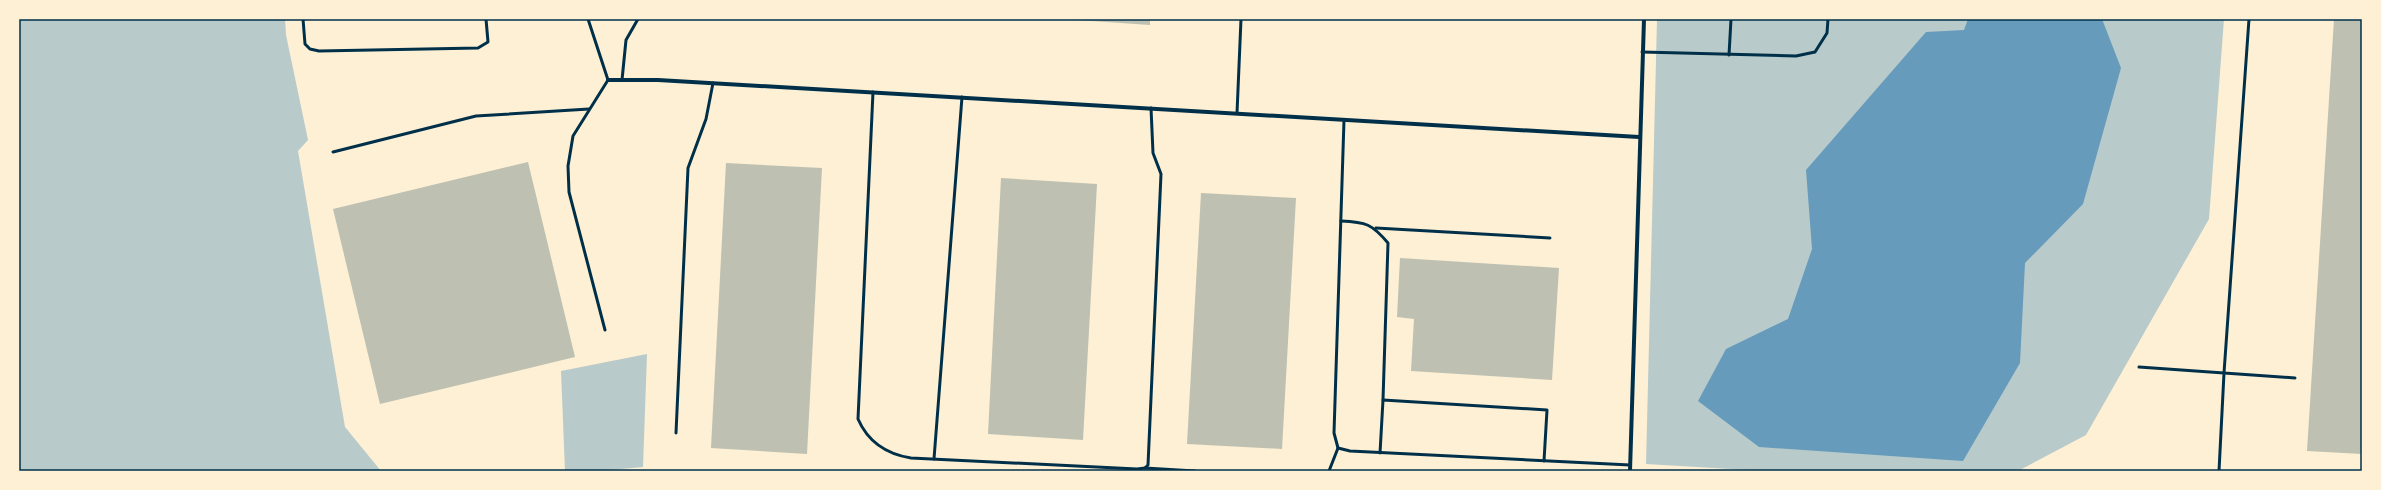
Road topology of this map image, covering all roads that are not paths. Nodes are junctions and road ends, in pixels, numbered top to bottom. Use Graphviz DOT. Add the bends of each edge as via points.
graph roads {
  1 [pos="303,19"];
  2 [pos="486,19"];
  3 [pos="588,19"];
  4 [pos="638,19"];
  5 [pos="1241,19"];
  6 [pos="1644,19"];
  7 [pos="1731,19"];
  8 [pos="1828,19"];
  9 [pos="2249,19"];
  10 [pos="1642,52"];
  11 [pos="1729,55"];
  12 [pos="608,80"];
  13 [pos="622,80"];
  14 [pos="713,83"];
  15 [pos="873,92"];
  16 [pos="962,97"];
  17 [pos="1151,108"];
  18 [pos="589,109"];
  19 [pos="1237,113"];
  20 [pos="1344,120"];
  21 [pos="1639,137"];
  22 [pos="333,152"];
  23 [pos="1341,221"];
  24 [pos="1376,228"];
  25 [pos="1550,238"];
  26 [pos="605,330"];
  27 [pos="2139,367"];
  28 [pos="2224,373"];
  29 [pos="2295,378"];
  30 [pos="1383,400"];
  31 [pos="676,433"];
  32 [pos="1338,448"];
  33 [pos="1380,453"];
  34 [pos="934,459"];
  35 [pos="1544,461"];
  36 [pos="1630,465"];
  37 [pos="1145,468"];
  38 [pos="1195,471"];
  39 [pos="1329,471"];
  40 [pos="1630,471"];
  41 [pos="2219,471"];
  1 -- 2 [label="lane" via="304,44 319,51 478,48 488,42"];
  3 -- 12 [label="lane"];
  4 -- 13 [label="lane" via="626,40"];
  5 -- 19 [label="lane"];
  6 -- 10 [label="street"];
  7 -- 11 [label="lane"];
  8 -- 11 [label="lane" via="1827,34 1815,52 1796,56"];
  9 -- 28 [label="lane"];
  10 -- 11 [label="lane"];
  10 -- 21 [label="street"];
  12 -- 13 [label="street"];
  12 -- 18 [label="lane"];
  13 -- 14 [label="street"];
  14 -- 15 [label="street"];
  14 -- 31 [label="lane" via="706,119 688,168"];
  15 -- 16 [label="street"];
  15 -- 34 [label="lane" via="858,419 868,438 881,448 904,457"];
  16 -- 17 [label="street"];
  16 -- 34 [label="lane"];
  17 -- 19 [label="street"];
  17 -- 37 [label="lane" via="1153,153 1161,174 1149,460"];
  18 -- 22 [label="lane" via="476,116"];
  18 -- 26 [label="lane" via="575,132 569,150 569,192"];
  19 -- 20 [label="street"];
  20 -- 21 [label="street"];
  20 -- 23 [label="lane"];
  21 -- 36 [label="street"];
  23 -- 24 [label="lane" via="1363,222"];
  23 -- 32 [label="lane" via="1334,433"];
  24 -- 25 [label="lane"];
  24 -- 30 [label="lane" via="1388,243"];
  27 -- 28 [label="lane"];
  28 -- 29 [label="lane"];
  28 -- 41 [label="lane"];
  30 -- 33 [label="lane"];
  30 -- 35 [label="lane" via="1547,410"];
  32 -- 33 [label="lane"];
  32 -- 39 [label="lane"];
  33 -- 35 [label="lane"];
  34 -- 37 [label="lane"];
  35 -- 36 [label="lane"];
  36 -- 40 [label="street"];
  37 -- 38 [label="lane"];
}
